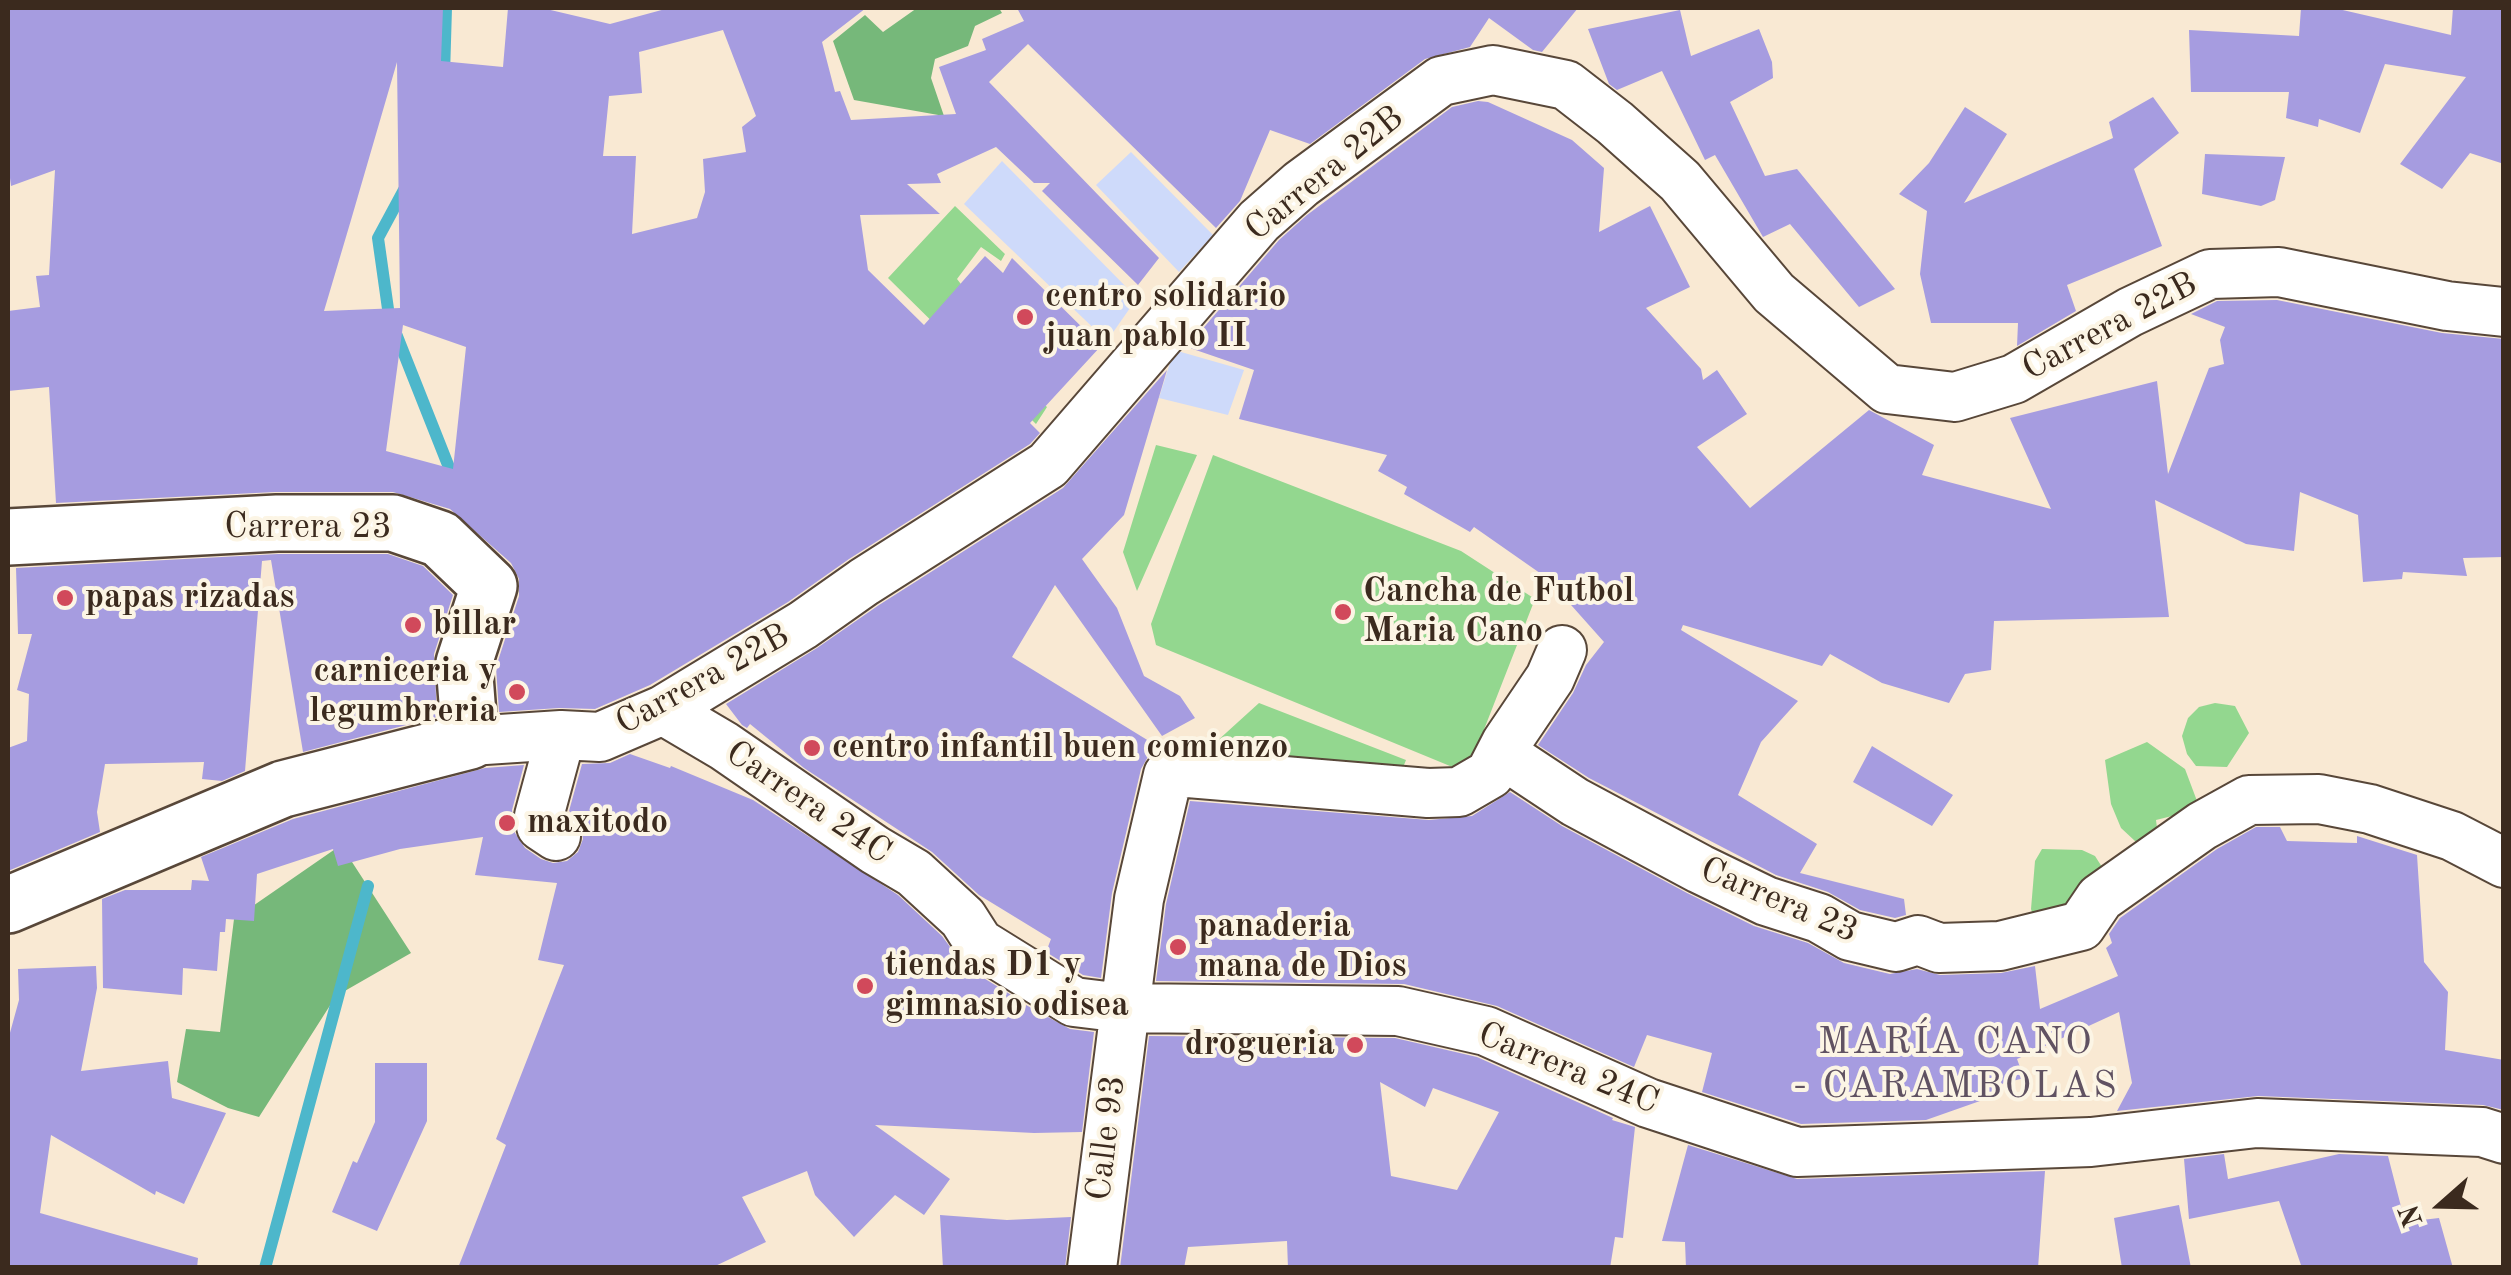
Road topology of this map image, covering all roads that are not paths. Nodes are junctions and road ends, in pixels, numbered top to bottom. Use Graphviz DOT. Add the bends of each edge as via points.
graph roads {
  1 [pos="2504,312"];
  2 [pos="8,537"];
  3 [pos="1562,650"];
  4 [pos="663,710"];
  5 [pos="561,735"];
  6 [pos="470,741"];
  7 [pos="1501,753"];
  8 [pos="556,836"];
  9 [pos="2504,863"];
  10 [pos="8,905"];
  11 [pos="1123,1008"];
  12 [pos="2504,1139"];
  13 [pos="1092,1268"];
  1 -- 4 [label="street, Carrera 22B" via="2278,272 2210,274 2014,378 1955,398 1887,389 1774,292 1680,181 1566,85 1493,70 1440,81 1259,221 1048,464"];
  2 -- 6 [label="street, Carrera 23" via="296,523 394,524 440,539 489,586 464,664"];
  3 -- 7 [label="street"];
  4 -- 5 [label="street, Carrera 22B" via="600,737"];
  4 -- 11 [label="street, Carrera 24C" via="914,873 962,918 979,944 1008,964 1074,1002"];
  5 -- 6 [label="street, Carrera 22B"];
  5 -- 8 [label="street" via="539,816"];
  6 -- 10 [label="street, Carrera 22B" via="283,789"];
  7 -- 9 [label="street, Carrera 23" via="1575,802 1717,877 1850,936 1896,947 1918,940 1939,948 2000,946 2081,926 2100,898 2249,800 2319,799 2370,808 2452,836"];
  7 -- 11 [label="street" via="1490,774 1459,792 1168,775"];
  11 -- 12 [label="street, Carrera 24C" via="1398,1011 1486,1031 1648,1104 1797,1152 2091,1142 2257,1124 2482,1132"];
  11 -- 13 [label="street, Calle 93"];
}
